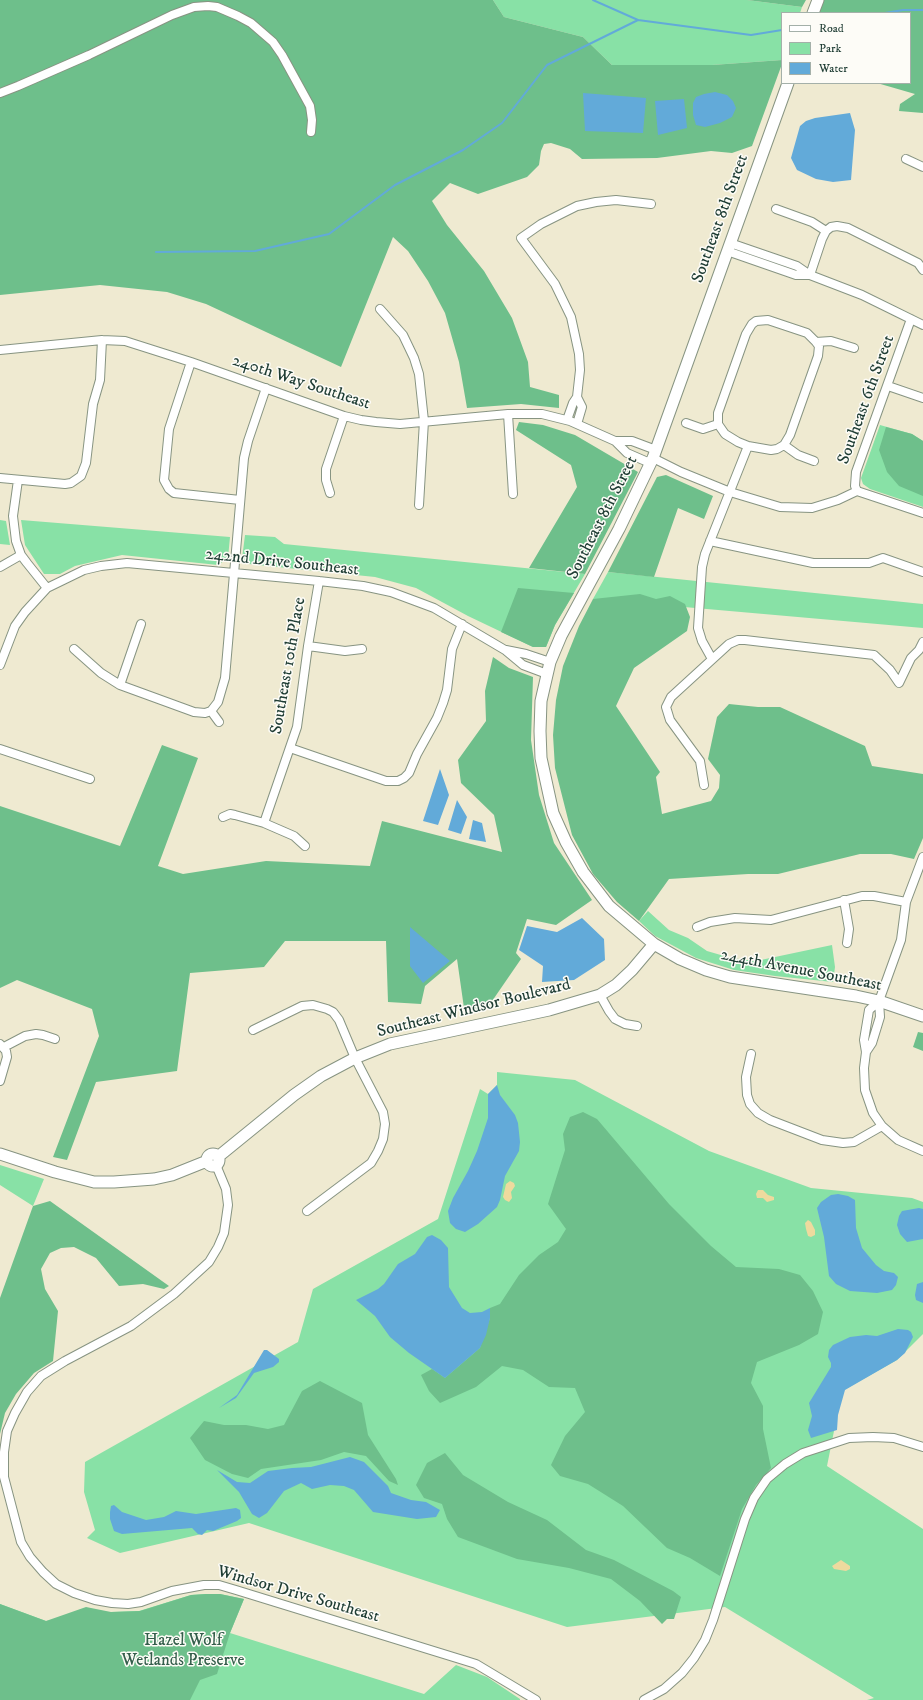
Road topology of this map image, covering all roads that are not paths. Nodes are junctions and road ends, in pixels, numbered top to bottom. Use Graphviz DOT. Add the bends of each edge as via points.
graph roads {
  1 [pos="818,0"];
  2 [pos="813,12"];
  3 [pos="788,84"];
  4 [pos="0,93"];
  5 [pos="311,132"];
  6 [pos="906,159"];
  7 [pos="923,167"];
  8 [pos="651,204"];
  9 [pos="776,209"];
  10 [pos="826,231"];
  11 [pos="729,247"];
  12 [pos="923,270"];
  13 [pos="810,275"];
  14 [pos="380,309"];
  15 [pos="911,318"];
  16 [pos="923,325"];
  17 [pos="102,340"];
  18 [pos="816,342"];
  19 [pos="854,348"];
  20 [pos="0,350"];
  21 [pos="190,362"];
  22 [pos="888,386"];
  23 [pos="266,388"];
  24 [pos="577,398"];
  25 [pos="923,398"];
  26 [pos="508,414"];
  27 [pos="344,416"];
  28 [pos="567,420"];
  29 [pos="424,421"];
  30 [pos="686,423"];
  31 [pos="577,424"];
  32 [pos="718,424"];
  33 [pos="616,441"];
  34 [pos="784,445"];
  35 [pos="748,446"];
  36 [pos="653,457"];
  37 [pos="814,461"];
  38 [pos="0,478"];
  39 [pos="18,480"];
  40 [pos="857,491"];
  41 [pos="730,492"];
  42 [pos="330,493"];
  43 [pos="513,494"];
  44 [pos="240,500"];
  45 [pos="420,505"];
  46 [pos="923,513"];
  47 [pos="710,540"];
  48 [pos="21,555"];
  49 [pos="0,567"];
  50 [pos="923,572"];
  51 [pos="234,573"];
  52 [pos="319,581"];
  53 [pos="47,588"];
  54 [pos="141,624"];
  55 [pos="462,624"];
  56 [pos="923,642"];
  57 [pos="308,646"];
  58 [pos="74,649"];
  59 [pos="362,649"];
  60 [pos="505,650"];
  61 [pos="712,659"];
  62 [pos="550,662"];
  63 [pos="0,664"];
  64 [pos="547,674"];
  65 [pos="120,685"];
  66 [pos="211,711"];
  67 [pos="219,722"];
  68 [pos="0,748"];
  69 [pos="290,748"];
  70 [pos="90,779"];
  71 [pos="704,785"];
  72 [pos="223,817"];
  73 [pos="264,823"];
  74 [pos="305,846"];
  75 [pos="923,857"];
  76 [pos="844,900"];
  77 [pos="906,902"];
  78 [pos="697,927"];
  79 [pos="847,943"];
  80 [pos="654,944"];
  81 [pos="600,995"];
  82 [pos="879,1001"];
  83 [pos="923,1016"];
  84 [pos="637,1026"];
  85 [pos="253,1030"];
  86 [pos="55,1039"];
  87 [pos="2,1045"];
  88 [pos="866,1052"];
  89 [pos="751,1054"];
  90 [pos="355,1058"];
  91 [pos="0,1081"];
  92 [pos="882,1126"];
  93 [pos="923,1151"];
  94 [pos="0,1154"];
  95 [pos="214,1161"];
  96 [pos="307,1211"];
  97 [pos="923,1447"];
  98 [pos="536,1700"];
  99 [pos="644,1700"];
  1 -- 2 [label="street"];
  3 -- 11 [label="street, Southeast 8th Street"];
  4 -- 5 [label="street" via="89,55 172,15 194,7 208,6 244,19 273,42 310,106"];
  6 -- 7 [label="street"];
  8 -- 24 [label="street" via="616,200 577,206 541,224 521,238 555,284 571,317 579,354"];
  9 -- 10 [label="street" via="812,222"];
  10 -- 12 [label="street" via="837,226 848,228 912,260"];
  10 -- 13 [label="street"];
  11 -- 13 [label="street" via="798,266"];
  11 -- 36 [label="street, Southeast 8th Street"];
  13 -- 15 [label="street"];
  14 -- 29 [label="street" via="403,335 414,358 419,374"];
  15 -- 16 [label="street"];
  15 -- 22 [label="street, Southeast 6th Street"];
  17 -- 20 [label="street, 240th Way Southeast"];
  17 -- 21 [label="street, 240th Way Southeast" via="135,343"];
  17 -- 39 [label="street" via="100,380 90,415 86,464 81,476 65,484"];
  18 -- 19 [label="street" via="832,341"];
  18 -- 32 [label="street" via="807,333 768,320 756,321 746,334 718,413"];
  18 -- 34 [label="street" via="819,346 818,356"];
  21 -- 23 [label="street, 240th Way Southeast"];
  21 -- 44 [label="street" via="168,429 164,480 174,493"];
  22 -- 25 [label="street"];
  22 -- 40 [label="street, Southeast 6th Street" via="856,472"];
  23 -- 27 [label="street, 240th Way Southeast"];
  23 -- 44 [label="street" via="244,458"];
  24 -- 28 [label="street"];
  24 -- 31 [label="street" via="582,407"];
  26 -- 28 [label="street, 240th Way Southeast" via="542,414"];
  26 -- 29 [label="street, 240th Way Southeast"];
  26 -- 43 [label="street"];
  27 -- 29 [label="street, 240th Way Southeast" via="381,423"];
  27 -- 42 [label="street" via="326,469"];
  28 -- 31 [label="street, 240th Way Southeast"];
  29 -- 45 [label="street"];
  30 -- 32 [label="street" via="703,429"];
  31 -- 33 [label="street, 240th Way Southeast"];
  32 -- 35 [label="street" via="725,434"];
  33 -- 36 [label="street, 240th Way Southeast" via="627,452"];
  33 -- 36 [label="street, 240th Way Southeast" via="632,441"];
  34 -- 35 [label="street" via="771,450"];
  34 -- 37 [label="street" via="792,452"];
  35 -- 41 [label="street"];
  36 -- 41 [label="street, 240th Way Southeast" via="681,472"];
  36 -- 62 [label="street, Southeast 8th Street"];
  38 -- 39 [label="street"];
  39 -- 48 [label="street" via="14,527"];
  40 -- 41 [label="street, 240th Way Southeast" via="812,508 792,508"];
  40 -- 46 [label="street"];
  41 -- 47 [label="street"];
  44 -- 51 [label="street"];
  47 -- 50 [label="street" via="812,563 869,562 883,558"];
  47 -- 61 [label="street" via="702,567 697,620 699,634"];
  48 -- 49 [label="street"];
  48 -- 53 [label="street"];
  51 -- 52 [label="street, 242nd Drive Southeast"];
  51 -- 53 [label="street, 242nd Drive Southeast" via="127,563 84,570"];
  51 -- 66 [label="street" via="225,678 218,702"];
  52 -- 55 [label="street, 242nd Drive Southeast" via="391,592 434,608"];
  52 -- 57 [label="street, Southeast 10th Place"];
  53 -- 63 [label="street" via="24,612 15,626"];
  54 -- 65 [label="street"];
  55 -- 60 [label="street, 242nd Drive Southeast"];
  55 -- 69 [label="street" via="452,650 447,690 441,708 409,773 398,781 386,780"];
  56 -- 61 [label="street" via="911,658 899,683 874,655 738,640 729,644"];
  57 -- 59 [label="street" via="345,651"];
  57 -- 69 [label="street, Southeast 10th Place" via="297,727"];
  58 -- 65 [label="street" via="101,673"];
  60 -- 62 [label="street, 242nd Drive Southeast"];
  60 -- 64 [label="street, 242nd Drive Southeast" via="523,665"];
  61 -- 71 [label="street" via="672,697 666,707 670,720 700,761"];
  62 -- 64 [label="street, Southeast 8th Street"];
  64 -- 80 [label="street, Southeast 8th Street" via="541,701 540,731 545,780 553,813 566,842 600,896 626,922"];
  65 -- 66 [label="street" via="194,712"];
  66 -- 67 [label="street"];
  68 -- 70 [label="street"];
  69 -- 73 [label="street, Southeast 10th Place"];
  72 -- 73 [label="street" via="230,814"];
  73 -- 74 [label="street" via="294,836"];
  75 -- 77 [label="street"];
  76 -- 77 [label="street" via="874,896"];
  76 -- 78 [label="street" via="771,920 735,918"];
  76 -- 79 [label="street" via="849,929"];
  77 -- 82 [label="street" via="900,940"];
  80 -- 81 [label="street, Southeast Windsor Boulevard" via="632,970"];
  80 -- 82 [label="street, 244th Avenue Southeast" via="693,964 730,977"];
  81 -- 84 [label="street" via="615,1019"];
  81 -- 90 [label="street, Southeast Windsor Boulevard" via="549,1010 390,1044"];
  82 -- 83 [label="street, 244th Avenue Southeast"];
  82 -- 88 [label="street" via="880,1017 872,1043"];
  82 -- 88 [label="street" via="869,1010 864,1040"];
  85 -- 90 [label="street" via="302,1006 322,1006 333,1012 339,1020"];
  86 -- 87 [label="street" via="36,1034"];
  87 -- 91 [label="street" via="7,1057"];
  88 -- 92 [label="street" via="865,1090 873,1113"];
  89 -- 92 [label="street" via="746,1077 747,1095 750,1104 758,1113 770,1120 822,1140 843,1143 854,1142"];
  90 -- 95 [label="street, Southeast Windsor Boulevard" via="316,1080"];
  90 -- 96 [label="street" via="383,1112 383,1139 371,1164"];
  92 -- 93 [label="street" via="898,1140"];
  94 -- 95 [label="street, Southeast Windsor Boulevard" via="94,1182 136,1182 154,1179"];
  95 -- 98 [label="street, Windsor Drive Southeast" via="226,1189 228,1204 224,1233 209,1262 174,1294 131,1326 41,1376 27,1392 15,1413 4,1452 4,1477 21,1542 30,1557 56,1584 95,1600 128,1604 172,1591 219,1585 476,1664"];
  97 -- 99 [label="street" via="894,1438 849,1438 803,1453 767,1479 754,1498 745,1520 705,1640 682,1673 664,1689"];
}
